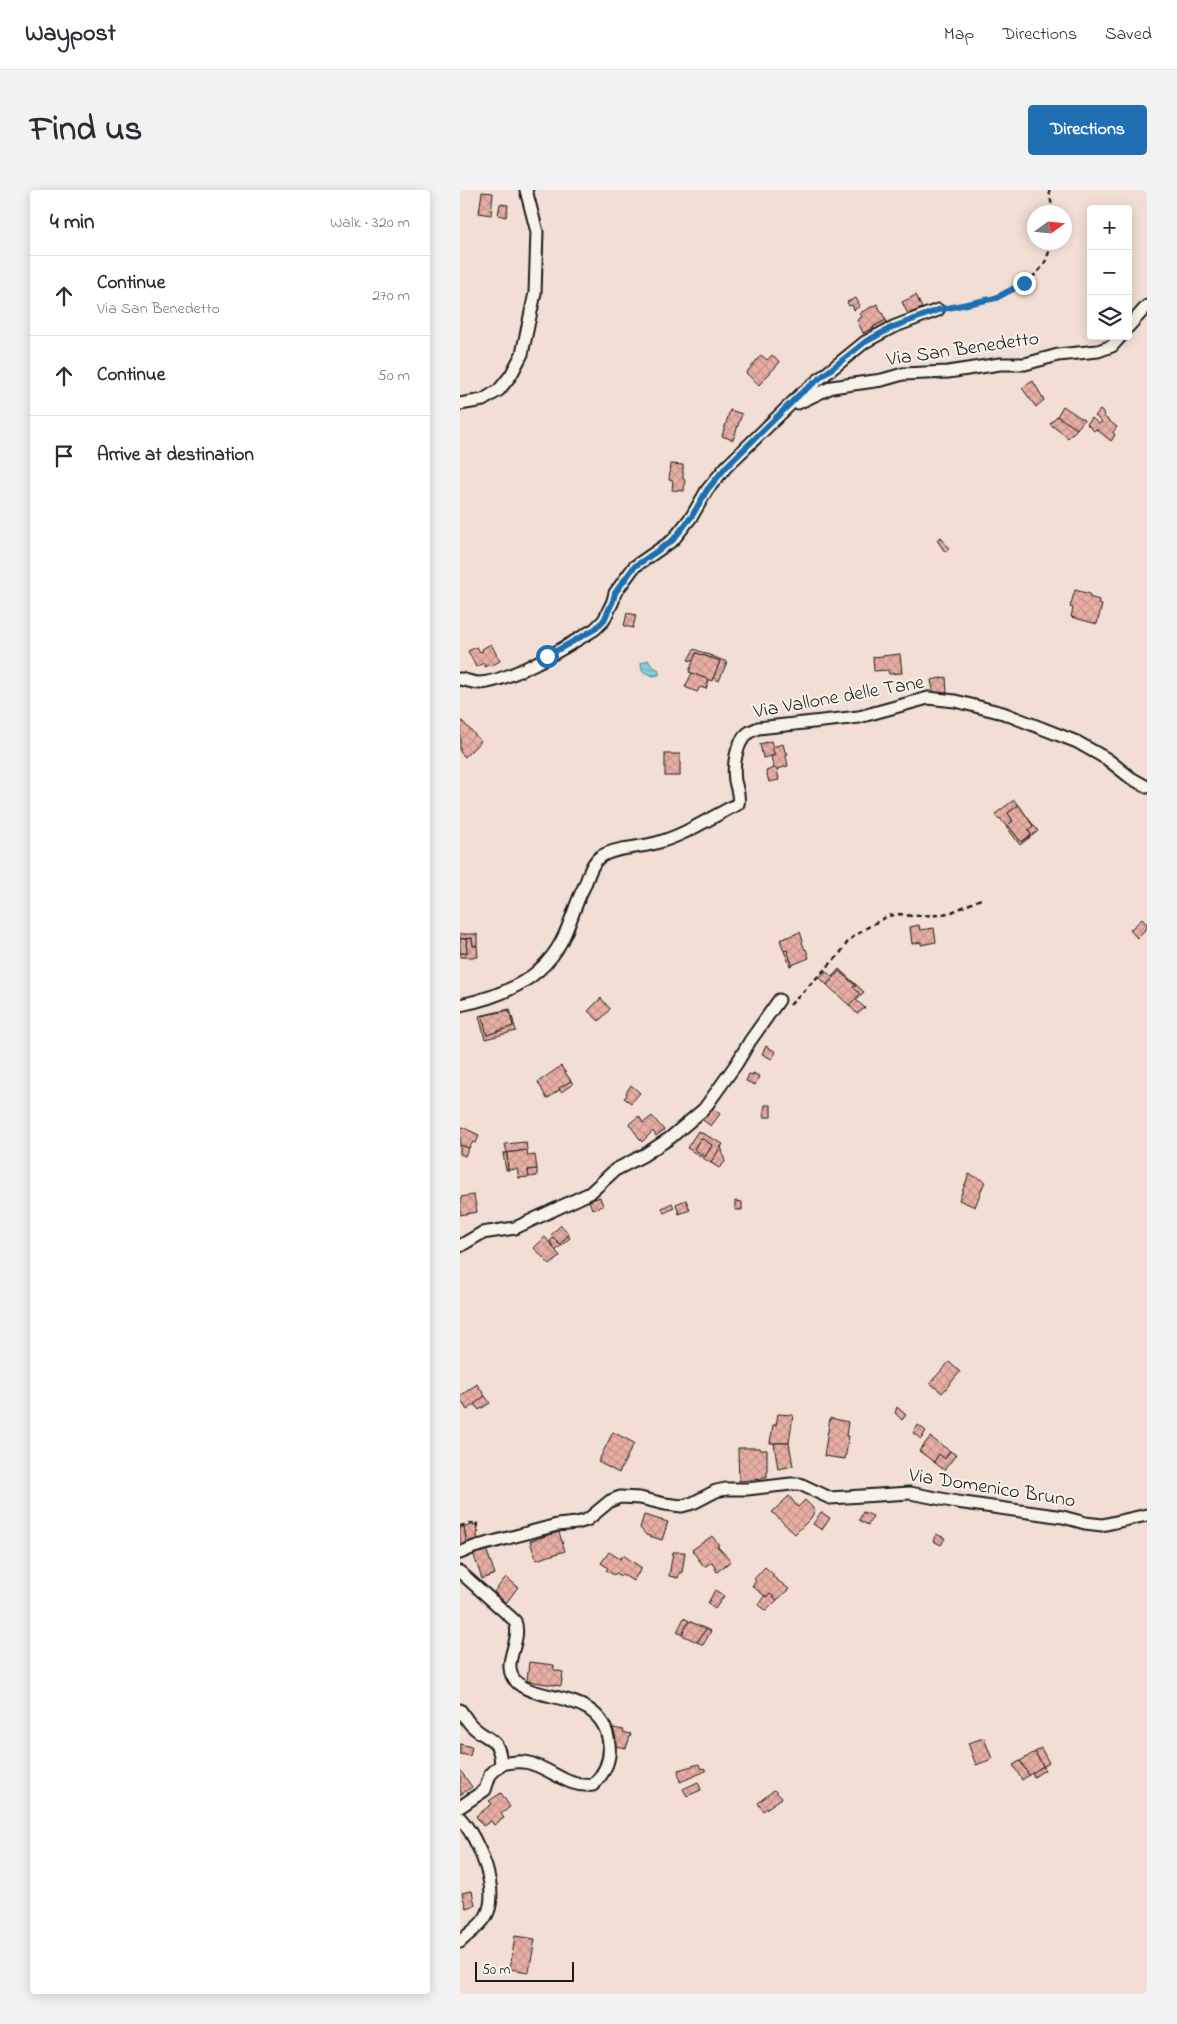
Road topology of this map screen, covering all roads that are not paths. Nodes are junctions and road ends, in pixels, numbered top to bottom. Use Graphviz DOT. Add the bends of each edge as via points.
graph roads {
  1 [pos="526,190"];
  2 [pos="1147,306"];
  3 [pos="938,310"];
  4 [pos="1132,323"];
  5 [pos="1118,340"];
  6 [pos="460,404"];
  7 [pos="780,413"];
  8 [pos="460,679"];
  9 [pos="1147,787"];
  10 [pos="783,1003"];
  11 [pos="460,1005"];
  12 [pos="460,1246"];
  13 [pos="1147,1516"];
  14 [pos="460,1553"];
  15 [pos="460,1572"];
  16 [pos="460,1710"];
  17 [pos="501,1764"];
  18 [pos="460,1807"];
  19 [pos="460,1818"];
  20 [pos="460,1942"];
  1 -- 6 [label="street" via="537,232 535,293 522,354 499,390 483,400"];
  2 -- 4 [label="street"];
  3 -- 7 [label="street, Via San Benedetto" via="865,342"];
  5 -- 7 [label="street, Via San Benedetto" via="1107,348 1058,355 1025,364 903,374 832,387"];
  7 -- 8 [label="street, Via San Benedetto" via="726,467 673,540 634,567 615,593 604,620 595,629 501,679 476,683"];
  9 -- 11 [label="street, Via Vallone delle Tane" via="1077,742 1003,713 955,701 928,698 859,717 758,728 747,734 736,758 734,772 740,798 738,804 682,834 600,858 593,866 562,940 543,966 501,994"];
  10 -- 12 [label="street" via="750,1041 704,1109 670,1138 615,1170 590,1193 515,1228 482,1233"];
  13 -- 14 [label="street, Via Domenico Bruno" via="1102,1525 910,1493 830,1498 800,1484 791,1484 726,1488 682,1506 620,1497 587,1520 557,1525"];
  15 -- 17 [label="street" via="512,1616 518,1631 510,1664 516,1682 528,1689 579,1703 597,1717 609,1740 607,1764 593,1785 576,1785 535,1764 518,1761"];
  16 -- 17 [label="street" via="472,1726 495,1741"];
  17 -- 18 [label="street" via="490,1775 485,1790"];
  19 -- 20 [label="street" via="480,1849 490,1889 489,1910 485,1918"];
}
